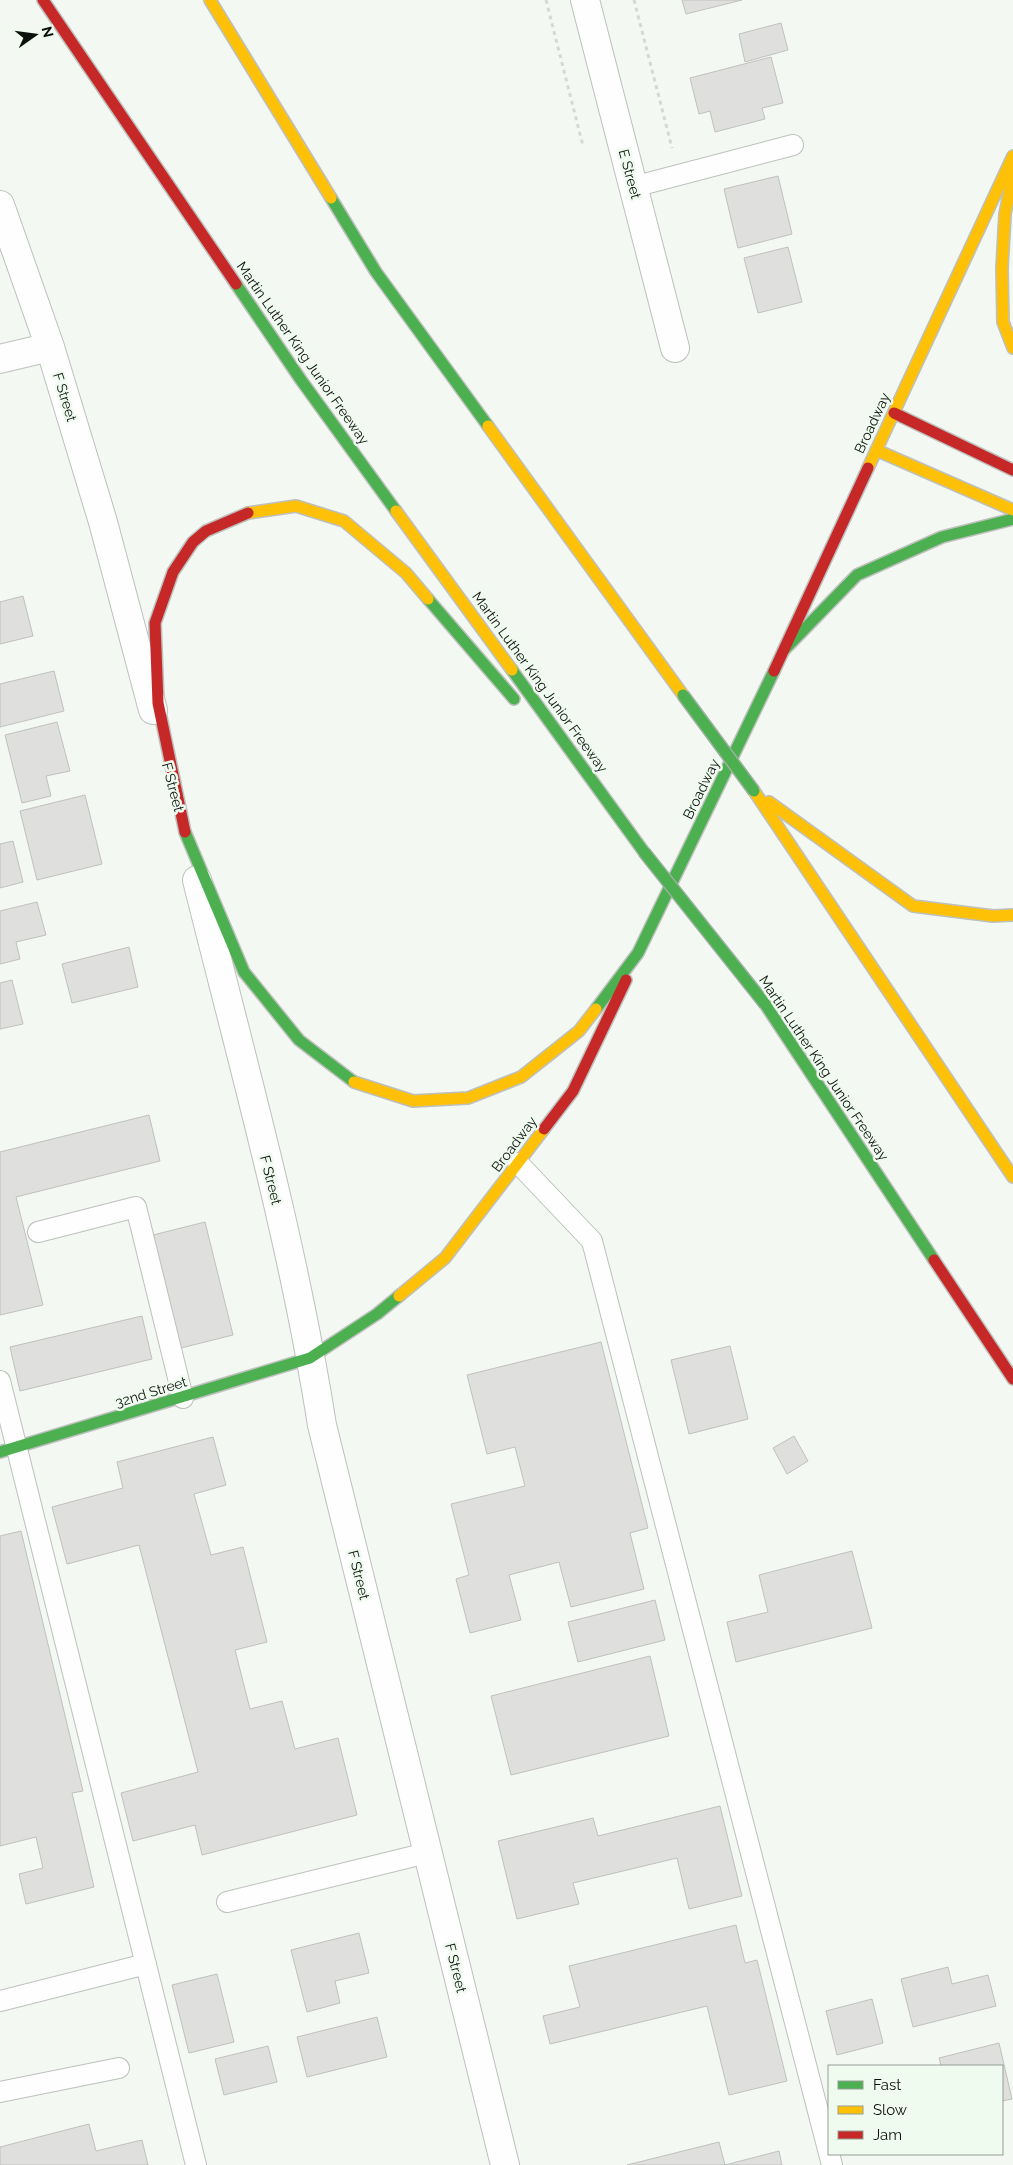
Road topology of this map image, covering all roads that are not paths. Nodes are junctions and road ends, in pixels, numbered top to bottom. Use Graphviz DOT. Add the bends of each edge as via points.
graph roads {
  1 [pos="43,0"];
  2 [pos="210,0"];
  3 [pos="584,0"];
  4 [pos="793,145"];
  5 [pos="1013,156"];
  6 [pos="1013,173"];
  7 [pos="633,187"];
  8 [pos="0,204"];
  9 [pos="50,347"];
  10 [pos="675,348"];
  11 [pos="1013,348"];
  12 [pos="0,359"];
  13 [pos="894,413"];
  14 [pos="876,450"];
  15 [pos="1013,470"];
  16 [pos="1013,510"];
  17 [pos="1013,519"];
  18 [pos="784,650"];
  19 [pos="522,709"];
  20 [pos="548,739"];
  21 [pos="754,791"];
  22 [pos="185,832"];
  23 [pos="644,852"];
  24 [pos="1013,915"];
  25 [pos="638,953"];
  26 [pos="518,1163"];
  27 [pos="1013,1177"];
  28 [pos="38,1232"];
  29 [pos="310,1358"];
  30 [pos="1013,1379"];
  31 [pos="0,1381"];
  32 [pos="183,1398"];
  33 [pos="8,1449"];
  34 [pos="427,1852"];
  35 [pos="227,1902"];
  36 [pos="146,1964"];
  37 [pos="0,2001"];
  38 [pos="119,2068"];
  39 [pos="0,2092"];
  40 [pos="828,2150"];
  41 [pos="196,2165"];
  42 [pos="504,2165"];
  1 -- 23 [label="main road, Martin Luther King Junior Freeway" via="302,380"];
  2 -- 21 [label="main road, bridge" via="376,272"];
  3 -- 7 [label="street, E Street"];
  4 -- 7 [label="lane"];
  5 -- 13 [label="main road, Broadway"];
  6 -- 11 [label="main road" via="1005,214 1002,268 1003,322"];
  7 -- 10 [label="street, E Street"];
  8 -- 9 [label="street, F Street"];
  9 -- 12 [label="street"];
  9 -- 22 [label="street, F Street" via="103,522"];
  13 -- 14 [label="main road, Broadway"];
  13 -- 15 [label="main road"];
  14 -- 16 [label="main road"];
  14 -- 18 [label="main road, Broadway"];
  17 -- 18 [label="main road" via="942,537 857,576"];
  18 -- 25 [label="main road, Broadway"];
  19 -- 22 [label="main road" via="406,573 344,521 296,506 246,513 206,532 193,542 173,572 155,623 158,703"];
  20 -- 23 [label="main road"];
  21 -- 24 [label="main road" via="913,906 993,916"];
  21 -- 27 [label="main road"];
  22 -- 25 [label="main road" via="244,972 299,1040 354,1082 413,1101 468,1098 521,1077 578,1031"];
  22 -- 29 [label="street, F Street" via="285,1235"];
  23 -- 30 [label="main road, Martin Luther King Junior Freeway, bridge" via="765,1004"];
  25 -- 26 [label="main road, Broadway" via="572,1091"];
  26 -- 29 [label="main road, Broadway" via="445,1258 377,1314"];
  26 -- 40 [label="lane" via="592,1241"];
  28 -- 32 [label="lane" via="136,1207"];
  29 -- 32 [label="main road, 32nd Street"];
  29 -- 34 [label="street, F Street" via="322,1425"];
  31 -- 33 [label="lane"];
  32 -- 33 [label="main road, 32nd Street"];
  33 -- 36 [label="lane"];
  34 -- 35 [label="lane"];
  34 -- 42 [label="street, F Street"];
  36 -- 37 [label="lane"];
  36 -- 41 [label="lane"];
  38 -- 39 [label="lane"];
}
